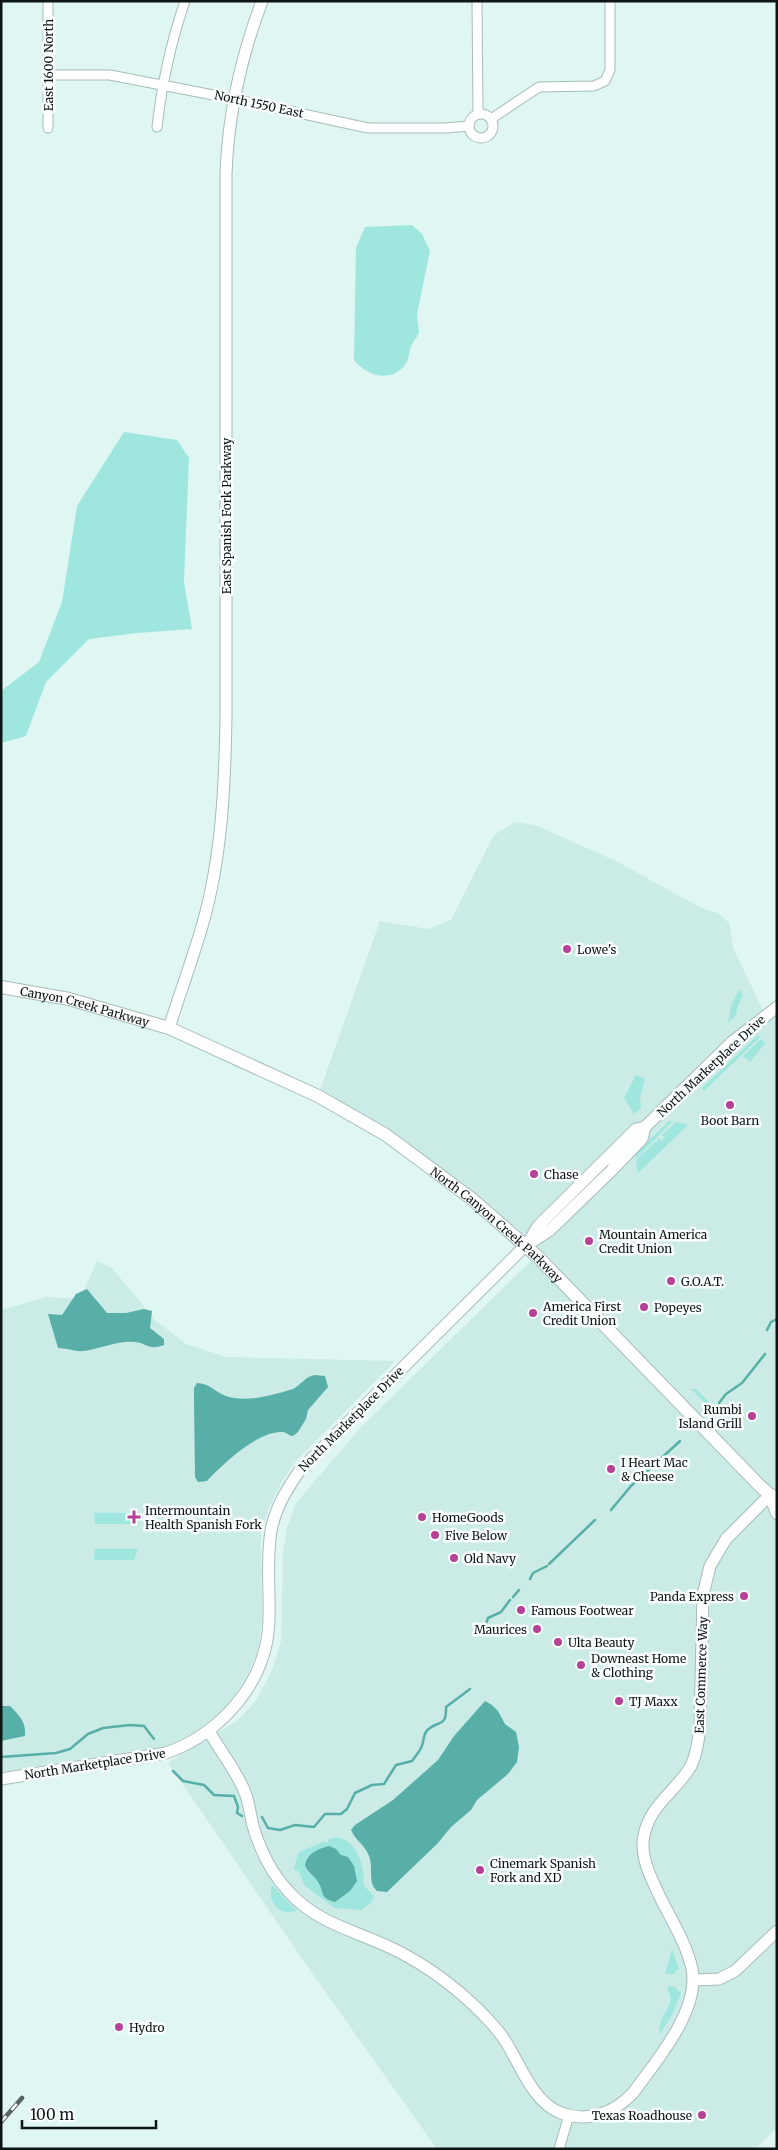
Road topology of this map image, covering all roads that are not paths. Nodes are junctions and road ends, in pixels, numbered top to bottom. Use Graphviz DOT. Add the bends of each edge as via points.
graph roads {
  1 [pos="48,1"];
  2 [pos="185,1"];
  3 [pos="262,1"];
  4 [pos="477,1"];
  5 [pos="610,1"];
  6 [pos="48,75"];
  7 [pos="161,85"];
  8 [pos="234,99"];
  9 [pos="478,114"];
  10 [pos="491,119"];
  11 [pos="469,126"];
  12 [pos="157,127"];
  13 [pos="48,128"];
  14 [pos="1,987"];
  15 [pos="777,1007"];
  16 [pos="169,1028"];
  17 [pos="646,1127"];
  18 [pos="525,1246"];
  19 [pos="773,1496"];
  20 [pos="777,1513"];
  21 [pos="209,1731"];
  22 [pos="1,1779"];
  23 [pos="777,1931"];
  24 [pos="693,1980"];
  25 [pos="569,2115"];
  26 [pos="559,2149"];
  1 -- 6 [label="street, East 1600 North"];
  2 -- 7 [label="street"];
  3 -- 8 [label="street, East Spanish Fork Parkway"];
  4 -- 9 [label="street"];
  5 -- 10 [label="street" via="610,70 605,81 594,86 539,87"];
  6 -- 7 [label="street, North 1550 East" via="110,75"];
  6 -- 13 [label="street, East 1600 North"];
  7 -- 8 [label="street, North 1550 East"];
  7 -- 12 [label="street"];
  8 -- 11 [label="street, North 1550 East" via="368,128"];
  8 -- 16 [label="street, East Spanish Fork Parkway" via="225,187 226,715 223,804 203,922"];
  9 -- 10 [label="street" via="485,114"];
  9 -- 11 [label="street"];
  10 -- 11 [label="street" via="493,130 485,138 474,136"];
  14 -- 16 [label="main road, Canyon Creek Parkway" via="69,999"];
  15 -- 17 [label="street, North Marketplace Drive" via="732,1042"];
  16 -- 18 [label="main road, North Canyon Creek Parkway" via="318,1096 386,1135 472,1199"];
  17 -- 18 [label="street, North Marketplace Drive" via="636,1130 600,1164 538,1226"];
  17 -- 18 [label="street, North Marketplace Drive" via="642,1139 546,1234"];
  18 -- 19 [label="main road, North Canyon Creek Parkway"];
  18 -- 21 [label="street, North Marketplace Drive" via="314,1455 288,1488 275,1514 271,1531 269,1620 263,1656 257,1673 238,1702"];
  19 -- 20 [label="main road, North Canyon Creek Parkway"];
  19 -- 24 [label="street, East Commerce Way" via="726,1539 710,1566 703,1595 698,1746 691,1765 656,1806 645,1828 644,1860 688,1956"];
  21 -- 22 [label="street, North Marketplace Drive" via="166,1753"];
  21 -- 25 [label="street" via="245,1791 263,1852 289,1892 325,1921 388,1947 440,1977 468,2000 504,2038 538,2095 559,2112"];
  23 -- 24 [label="street" via="734,1971 719,1979"];
  24 -- 25 [label="street, East Commerce Way" via="691,2000 679,2026 633,2093 611,2111 597,2116"];
  25 -- 26 [label="street"];
}
